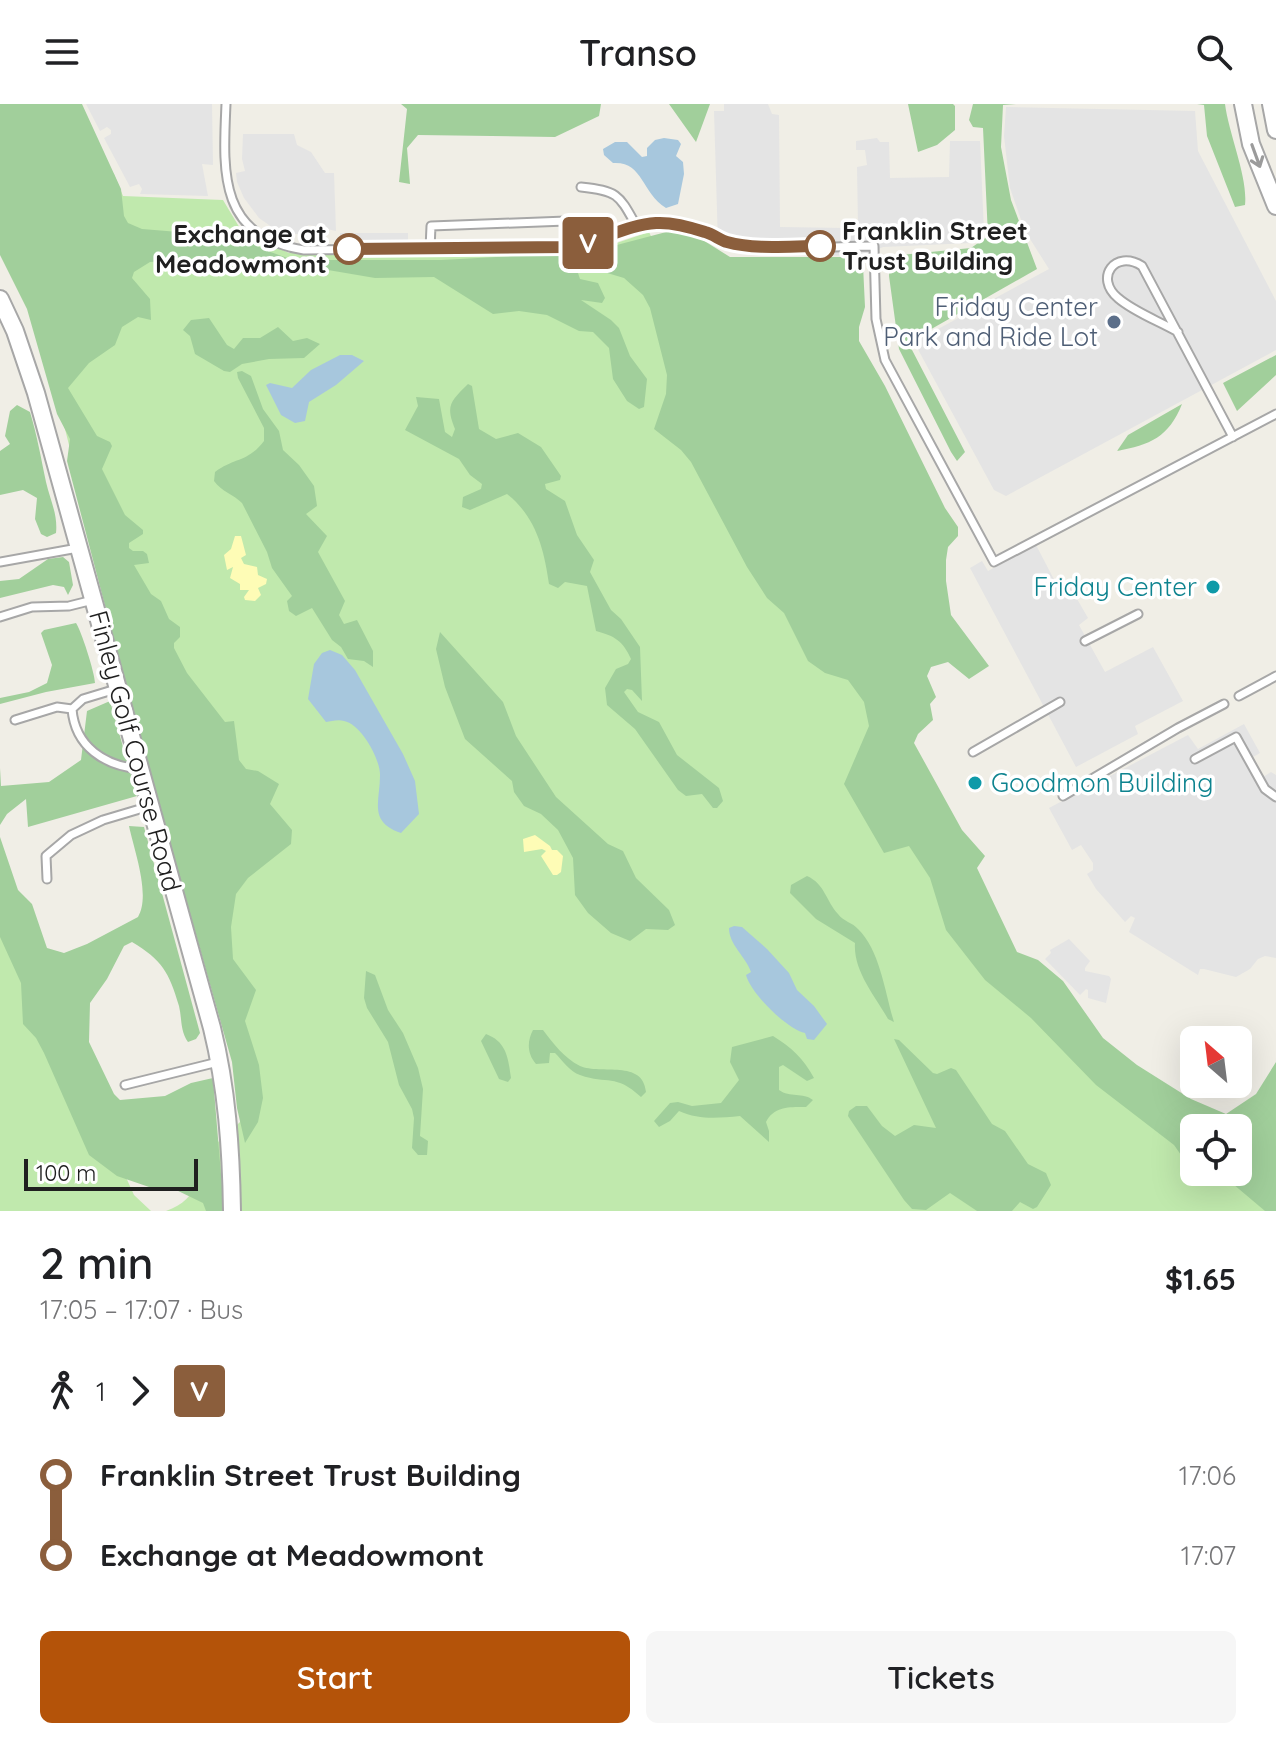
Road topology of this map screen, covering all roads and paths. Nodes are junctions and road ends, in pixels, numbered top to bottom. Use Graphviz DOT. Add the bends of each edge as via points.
graph roads {
  1 [pos="226,104"];
  2 [pos="1243,104"];
  3 [pos="1271,104"];
  4 [pos="1276,130"];
  5 [pos="581,187"];
  6 [pos="1276,206"];
  7 [pos="637,227"];
  8 [pos="567,247"];
  9 [pos="430,249"];
  10 [pos="0,299"];
  11 [pos="1178,332"];
  12 [pos="1276,414"];
  13 [pos="1233,437"];
  14 [pos="78,548"];
  15 [pos="0,562"];
  16 [pos="93,600"];
  17 [pos="1138,614"];
  18 [pos="0,617"];
  19 [pos="1085,641"];
  20 [pos="1276,676"];
  21 [pos="117,689"];
  22 [pos="1239,696"];
  23 [pos="1060,702"];
  24 [pos="1224,704"];
  25 [pos="72,709"];
  26 [pos="15,720"];
  27 [pos="973,752"];
  28 [pos="1195,759"];
  29 [pos="140,769"];
  30 [pos="1063,796"];
  31 [pos="1276,797"];
  32 [pos="150,806"];
  33 [pos="47,879"];
  34 [pos="220,1061"];
  35 [pos="125,1085"];
  36 [pos="232,1211"];
  1 -- 9 [label="lane" via="227,187 239,212 260,234 304,250"];
  2 -- 6 [label="street, one-way" via="1251,144"];
  3 -- 4 [label="street"];
  5 -- 7 [label="lane" via="604,189 621,198"];
  7 -- 8 [label="lane"];
  7 -- 13 [label="lane" via="673,224 751,246 874,246 876,319 885,360 994,562"];
  8 -- 9 [label="lane"];
  8 -- 9 [label="lane" via="566,221 431,226"];
  10 -- 14 [label="street, Finley Golf Course Road" via="36,393"];
  11 -- 11 [label="lane" via="1142,266 1123,259 1113,265 1108,281 1118,298"];
  11 -- 13 [label="lane"];
  12 -- 13 [label="lane"];
  14 -- 15 [label="lane"];
  14 -- 16 [label="street, Finley Golf Course Road"];
  16 -- 18 [label="lane" via="32,607"];
  16 -- 21 [label="street, Finley Golf Course Road"];
  17 -- 19 [label="lane"];
  20 -- 22 [label="lane"];
  21 -- 25 [label="lane" via="83,699"];
  21 -- 29 [label="street, Finley Golf Course Road"];
  23 -- 27 [label="lane"];
  24 -- 30 [label="lane"];
  25 -- 26 [label="lane" via="57,707"];
  25 -- 29 [label="lane" via="81,737 94,754 119,767"];
  28 -- 31 [label="lane" via="1236,737 1265,789"];
  29 -- 32 [label="street, Finley Golf Course Road"];
  32 -- 33 [label="lane" via="71,835 46,856"];
  32 -- 34 [label="street, Finley Golf Course Road"];
  34 -- 35 [label="lane"];
  34 -- 36 [label="street, Finley Golf Course Road"];
}
